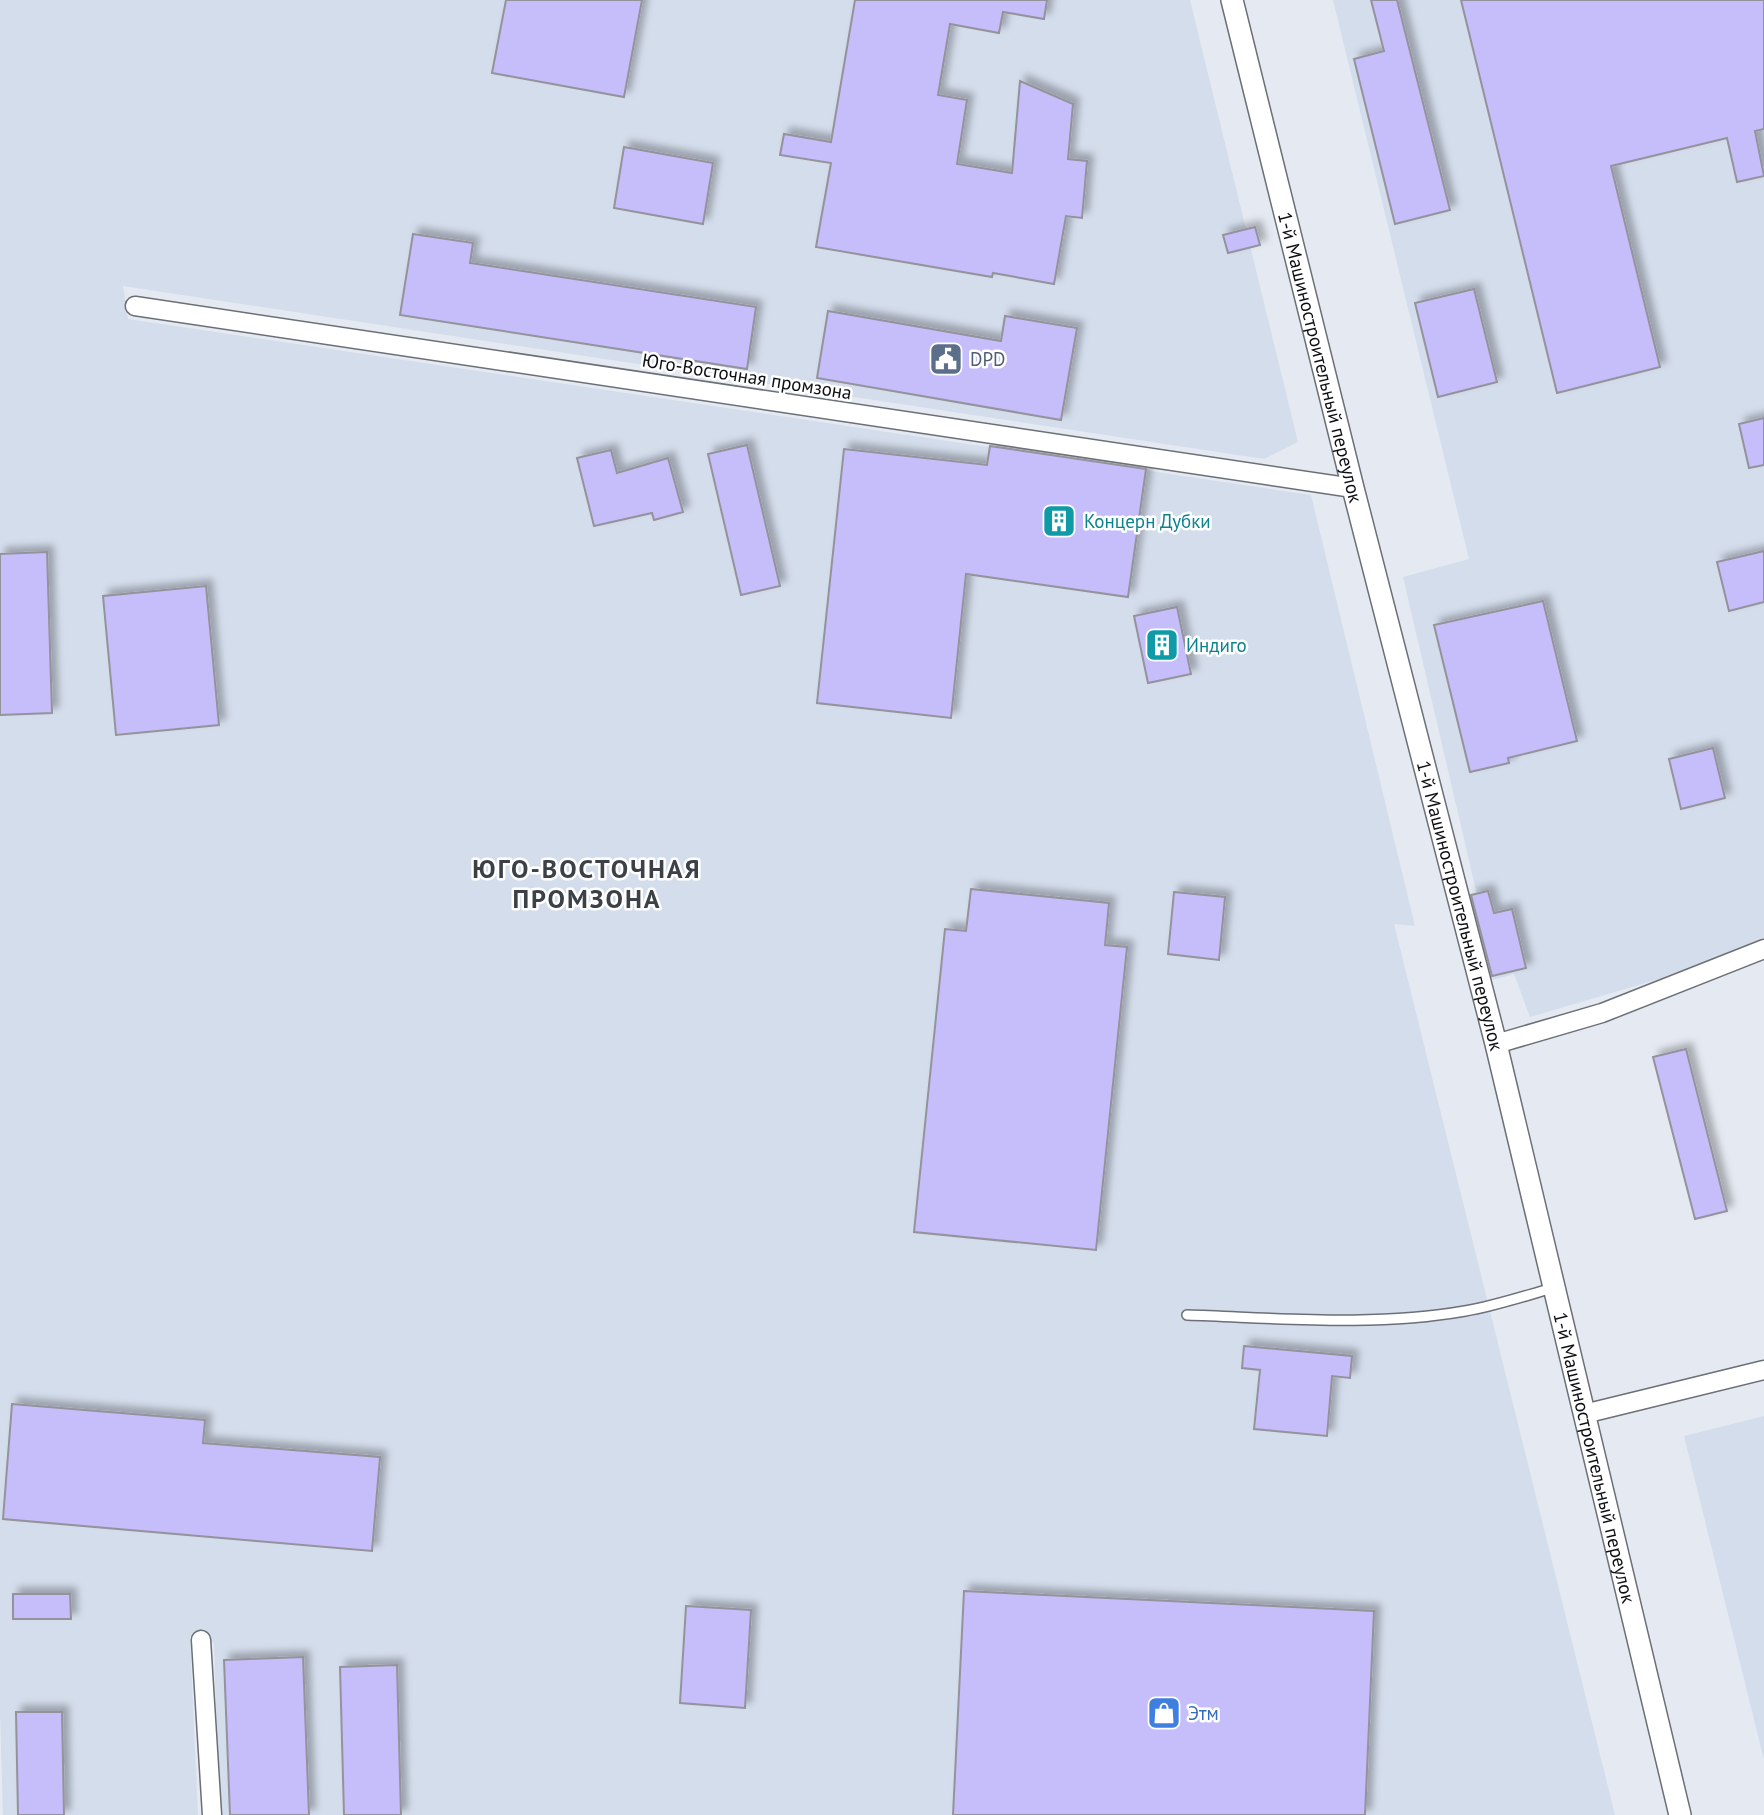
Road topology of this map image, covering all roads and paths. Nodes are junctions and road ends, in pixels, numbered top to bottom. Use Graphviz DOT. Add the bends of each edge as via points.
graph roads {
  1 [pos="1232,0"];
  2 [pos="135,306"];
  3 [pos="1353,488"];
  4 [pos="1764,948"];
  5 [pos="1496,1044"];
  6 [pos="1554,1288"];
  7 [pos="1187,1315"];
  8 [pos="1764,1370"];
  9 [pos="1584,1414"];
  10 [pos="201,1640"];
  11 [pos="212,1815"];
  12 [pos="1680,1815"];
  1 -- 3 [label="street, 1-й Машиностроительный переулок"];
  2 -- 3 [label="street, Юго-Восточная промзона"];
  3 -- 5 [label="street, 1-й Машиностроительный переулок"];
  4 -- 5 [label="street" via="1602,1013"];
  5 -- 6 [label="street, 1-й Машиностроительный переулок"];
  6 -- 7 [label="lane" via="1467,1311 1411,1317 1331,1320"];
  6 -- 9 [label="street, 1-й Машиностроительный переулок"];
  8 -- 9 [label="street"];
  9 -- 12 [label="street, 1-й Машиностроительный переулок"];
  10 -- 11 [label="street"];
}
